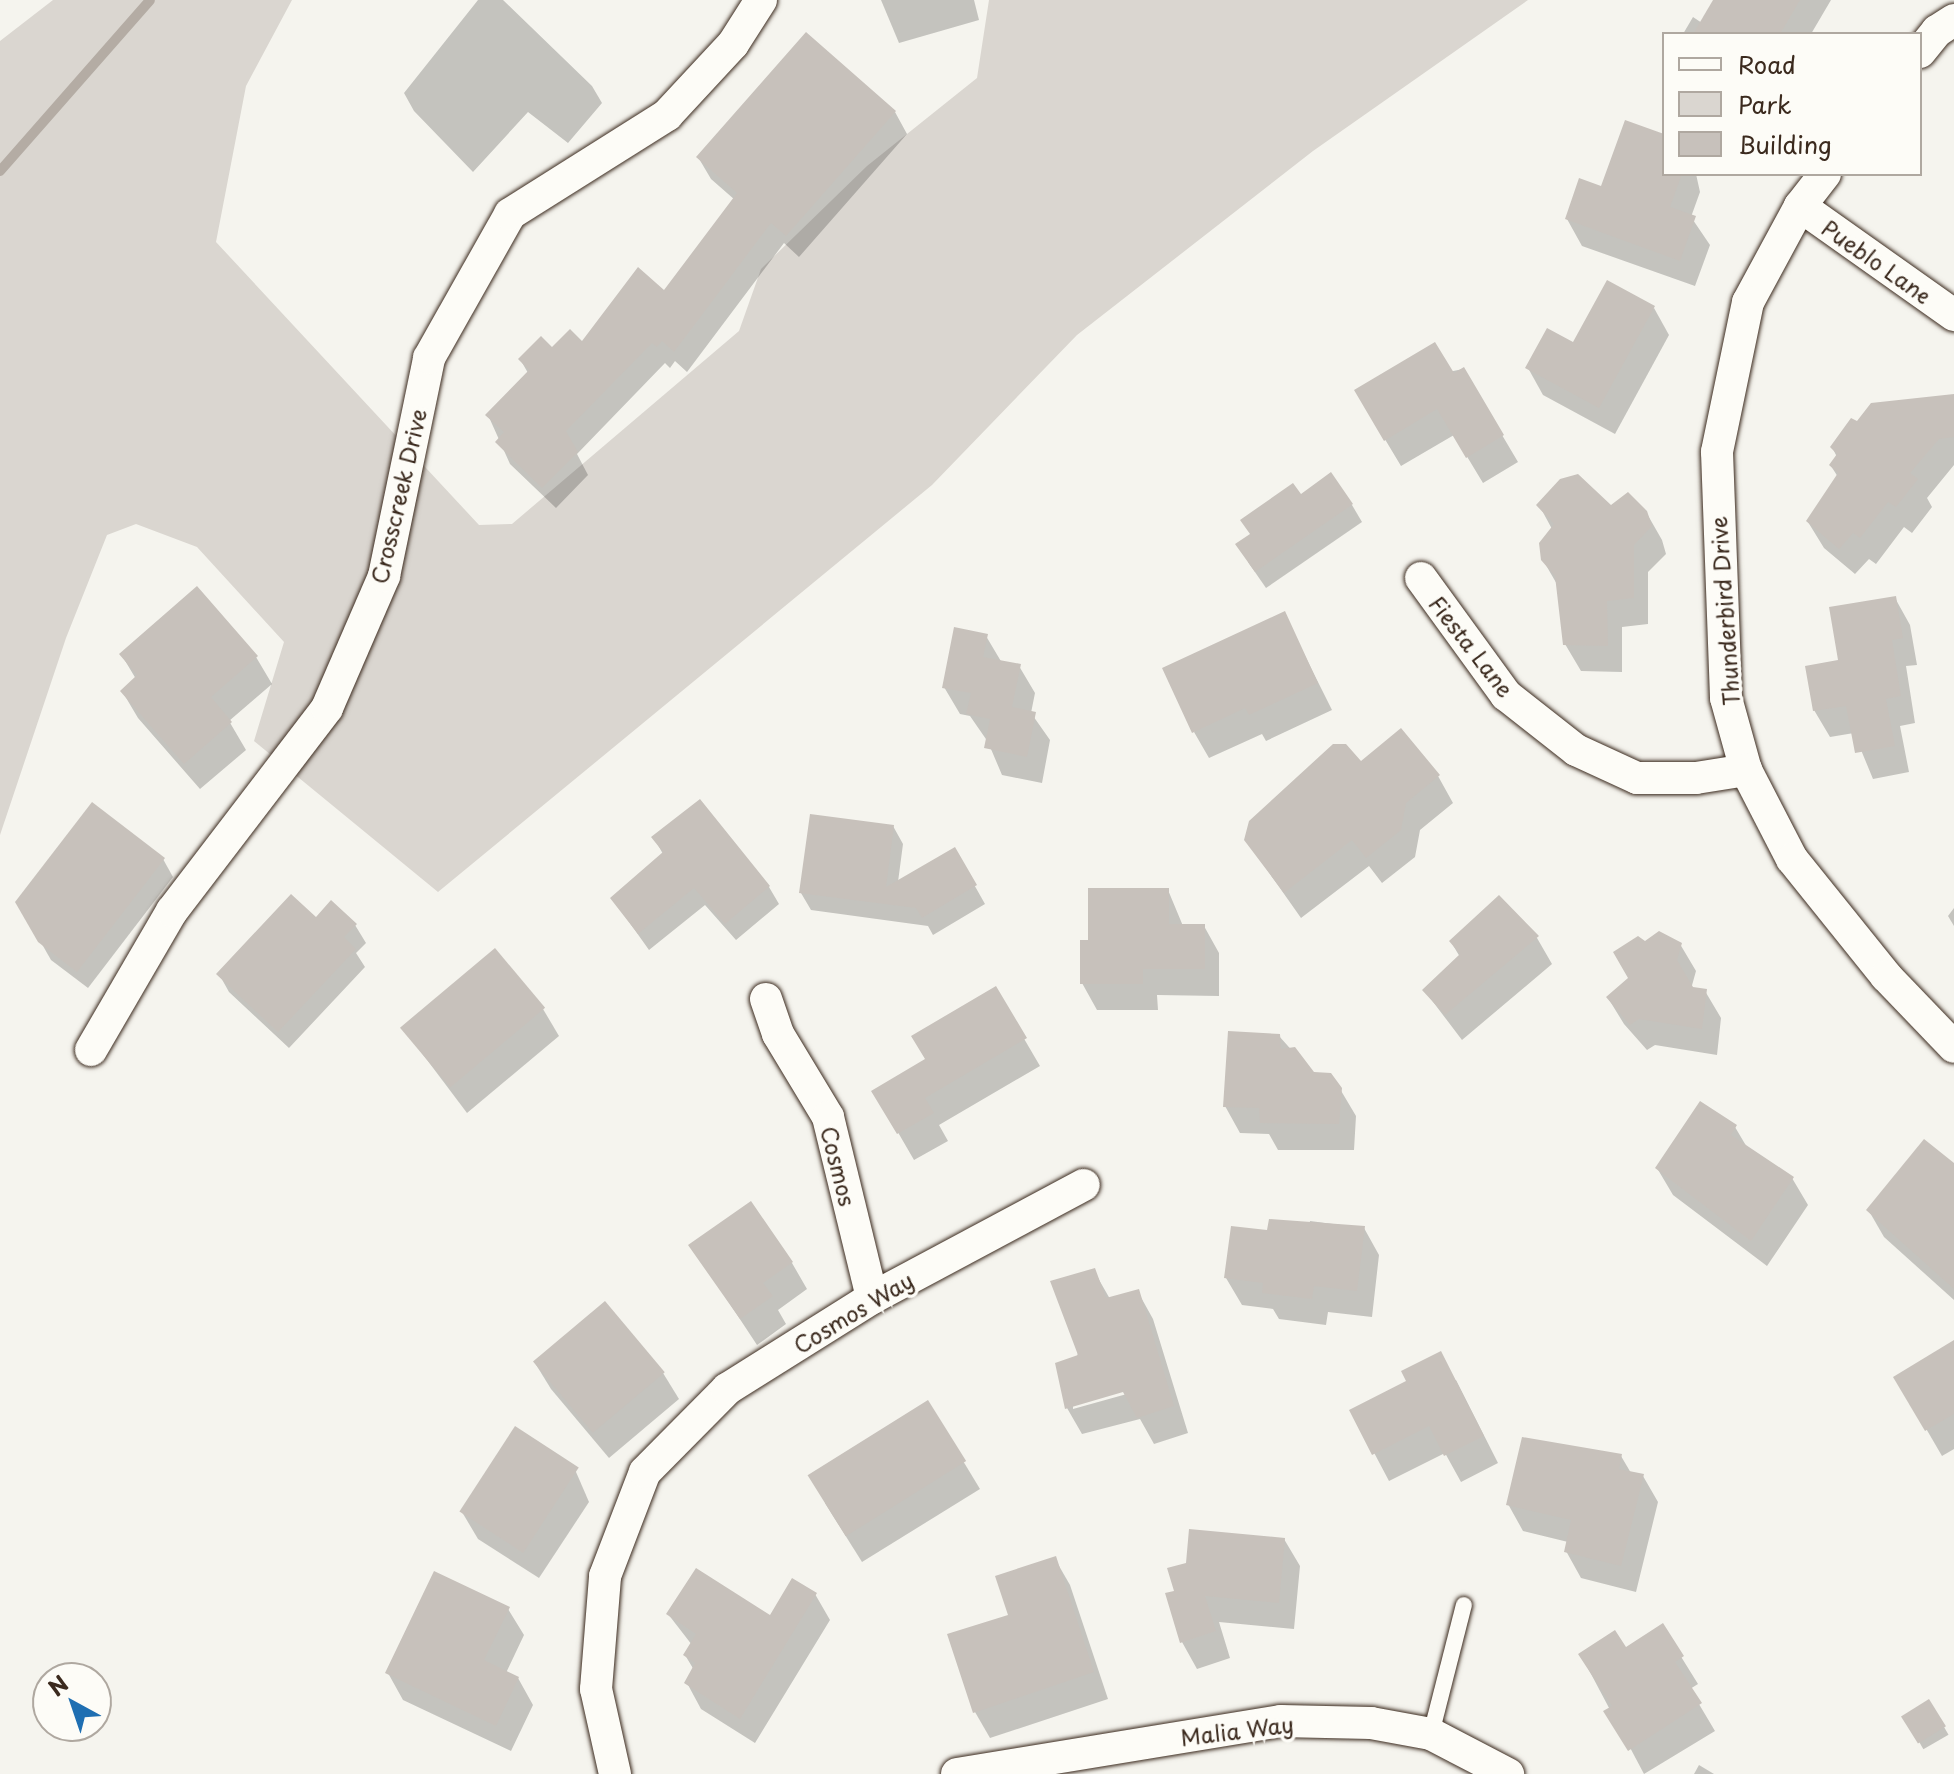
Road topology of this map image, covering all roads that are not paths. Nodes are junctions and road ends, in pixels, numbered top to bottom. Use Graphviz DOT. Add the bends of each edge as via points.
graph roads {
  1 [pos="761,0"];
  2 [pos="1954,20"];
  3 [pos="1922,50"];
  4 [pos="1823,176"];
  5 [pos="1800,206"];
  6 [pos="1954,315"];
  7 [pos="1421,578"];
  8 [pos="1746,770"];
  9 [pos="766,999"];
  10 [pos="1954,1047"];
  11 [pos="91,1050"];
  12 [pos="1084,1185"];
  13 [pos="872,1298"];
  14 [pos="1464,1605"];
  15 [pos="1431,1734"];
  16 [pos="615,1774"];
  17 [pos="957,1774"];
  18 [pos="1508,1774"];
  1 -- 11 [label="street, Crosscreek Drive" via="733,44 667,115 510,214 429,358 384,576 327,708 172,911"];
  2 -- 3 [label="street"];
  4 -- 5 [label="street, Thunderbird Drive"];
  5 -- 6 [label="street, Pueblo Lane"];
  5 -- 8 [label="street, Thunderbird Drive" via="1748,302 1717,452 1726,698"];
  7 -- 8 [label="street, Fiesta Lane" via="1506,695 1576,750 1637,778 1696,778"];
  8 -- 10 [label="street, Thunderbird Drive" via="1792,859 1886,976"];
  9 -- 13 [label="street, Cosmos" via="778,1034 828,1117"];
  12 -- 13 [label="street, Cosmos Way"];
  13 -- 16 [label="street, Cosmos Way" via="727,1389 645,1472 605,1576 596,1689"];
  14 -- 15 [label="lane"];
  15 -- 17 [label="street, Malia Way" via="1371,1723 1281,1721"];
  15 -- 18 [label="street, Malia Way"];
}
